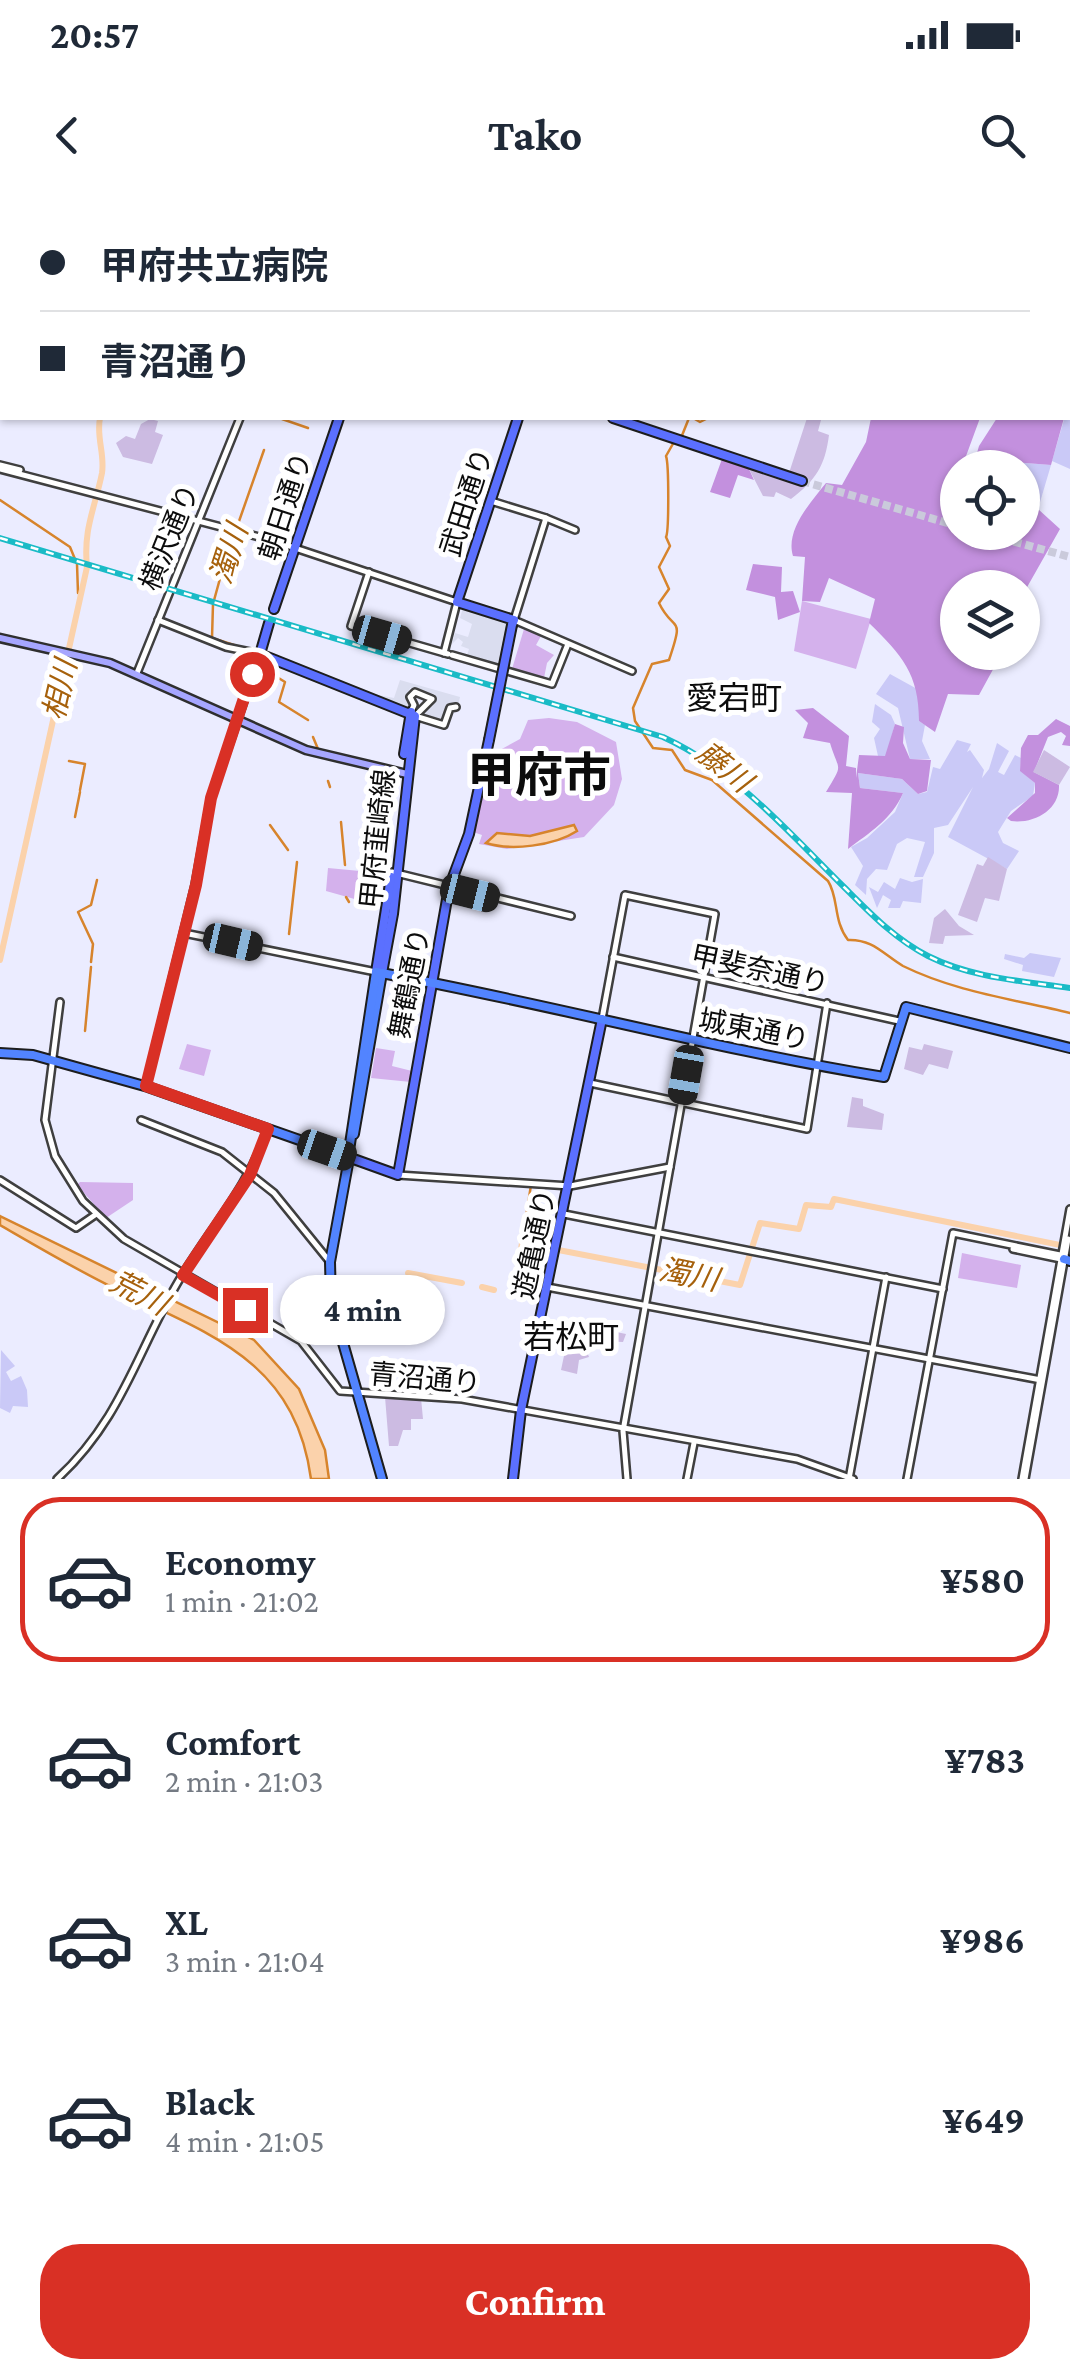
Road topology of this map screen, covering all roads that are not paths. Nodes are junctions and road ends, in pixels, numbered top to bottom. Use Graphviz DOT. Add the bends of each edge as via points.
graph roads {
  1 [pos="239,420"];
  2 [pos="338,420"];
  3 [pos="517,420"];
  4 [pos="620,420"];
  5 [pos="0,467"];
  6 [pos="802,481"];
  7 [pos="491,500"];
  8 [pos="546,518"];
  9 [pos="195,521"];
  10 [pos="575,530"];
  11 [pos="295,547"];
  12 [pos="370,572"];
  13 [pos="457,602"];
  14 [pos="274,609"];
  15 [pos="158,620"];
  16 [pos="269,623"];
  17 [pos="513,623"];
  18 [pos="0,638"];
  19 [pos="568,644"];
  20 [pos="260,654"];
  21 [pos="448,654"];
  22 [pos="632,671"];
  23 [pos="138,673"];
  24 [pos="424,706"];
  25 [pos="456,707"];
  26 [pos="413,711"];
  27 [pos="238,718"];
  28 [pos="404,774"];
  29 [pos="394,872"];
  30 [pos="450,888"];
  31 [pos="571,916"];
  32 [pos="184,933"];
  33 [pos="613,957"];
  34 [pos="379,972"];
  35 [pos="703,978"];
  36 [pos="432,981"];
  37 [pos="60,1002"];
  38 [pos="827,1003"];
  39 [pos="602,1020"];
  40 [pos="899,1022"];
  41 [pos="692,1040"];
  42 [pos="1070,1048"];
  43 [pos="0,1053"];
  44 [pos="52,1060"];
  45 [pos="817,1065"];
  46 [pos="590,1083"];
  47 [pos="146,1086"];
  48 [pos="680,1103"];
  49 [pos="141,1120"];
  50 [pos="268,1129"];
  51 [pos="348,1157"];
  52 [pos="670,1168"];
  53 [pos="250,1175"];
  54 [pos="398,1175"];
  55 [pos="0,1180"];
  56 [pos="570,1186"];
  57 [pos="1070,1208"];
  58 [pos="564,1214"];
  59 [pos="95,1216"];
  60 [pos="1070,1226"];
  61 [pos="658,1232"];
  62 [pos="1065,1242"];
  63 [pos="1065,1256"];
  64 [pos="330,1262"];
  65 [pos="183,1275"];
  66 [pos="886,1277"];
  67 [pos="547,1287"];
  68 [pos="942,1289"];
  69 [pos="646,1305"];
  70 [pos="875,1348"];
  71 [pos="930,1359"];
  72 [pos="1039,1380"];
  73 [pos="356,1391"];
  74 [pos="521,1410"];
  75 [pos="623,1431"];
  76 [pos="694,1442"];
  77 [pos="57,1479"];
  78 [pos="382,1479"];
  79 [pos="513,1479"];
  80 [pos="627,1479"];
  81 [pos="687,1479"];
  82 [pos="850,1479"];
  83 [pos="908,1479"];
  84 [pos="1023,1479"];
  1 -- 9 [label="street, 横沢通り"];
  2 -- 11 [label="main road, 朝日通り"];
  3 -- 7 [label="main road, 武田通り"];
  4 -- 6 [label="main road"];
  5 -- 9 [label="street"];
  7 -- 8 [label="street"];
  7 -- 13 [label="main road, 武田通り"];
  8 -- 10 [label="street"];
  8 -- 17 [label="street"];
  9 -- 11 [label="street"];
  9 -- 15 [label="street, 横沢通り"];
  11 -- 12 [label="street"];
  11 -- 14 [label="main road, 朝日通り"];
  12 -- 13 [label="street"];
  12 -- 21 [label="street" via="351,626"];
  13 -- 17 [label="main road"];
  13 -- 21 [label="street"];
  15 -- 20 [label="street" via="226,648"];
  15 -- 23 [label="street, 横沢通り"];
  16 -- 20 [label="main road"];
  17 -- 19 [label="street"];
  17 -- 30 [label="main road, 舞鶴通り, bridge" via="469,834"];
  18 -- 23 [label="main road"];
  19 -- 21 [label="street" via="552,684"];
  19 -- 22 [label="street"];
  20 -- 26 [label="main road"];
  20 -- 27 [label="street"];
  23 -- 27 [label="main road"];
  24 -- 26 [label="street"];
  24 -- 26 [label="street"];
  24 -- 26 [label="street" via="432,699 418,692 410,697"];
  25 -- 26 [label="street" via="443,726"];
  26 -- 28 [label="main road, 甲府韮崎線"];
  27 -- 28 [label="main road" via="306,750"];
  27 -- 32 [label="street" via="211,798"];
  28 -- 29 [label="main road, 甲府韮崎線"];
  29 -- 30 [label="street"];
  29 -- 34 [label="main road, 甲府韮崎線"];
  30 -- 31 [label="street"];
  30 -- 36 [label="main road, 舞鶴通り"];
  32 -- 34 [label="street"];
  32 -- 47 [label="street"];
  33 -- 35 [label="street, 甲斐奈通り"];
  33 -- 35 [label="street" via="625,895 715,914"];
  33 -- 39 [label="street"];
  34 -- 36 [label="highway, 城東通り"];
  34 -- 51 [label="highway"];
  35 -- 38 [label="street, 甲斐奈通り"];
  35 -- 41 [label="street"];
  36 -- 39 [label="highway, 城東通り"];
  36 -- 54 [label="main road, 舞鶴通り"];
  37 -- 44 [label="street, 青沼通り"];
  38 -- 40 [label="street, 甲斐奈通り"];
  38 -- 45 [label="street"];
  39 -- 41 [label="highway, 城東通り"];
  39 -- 46 [label="main road, 遊亀通り"];
  40 -- 42 [label="highway" via="908,1006"];
  40 -- 45 [label="highway, 城東通り" via="887,1076"];
  41 -- 45 [label="highway, 城東通り"];
  41 -- 48 [label="street"];
  43 -- 44 [label="highway"];
  44 -- 47 [label="highway"];
  44 -- 59 [label="street, 青沼通り" via="48,1135 62,1171"];
  45 -- 48 [label="street" via="806,1129"];
  46 -- 48 [label="street"];
  46 -- 56 [label="main road, 遊亀通り"];
  47 -- 50 [label="highway"];
  48 -- 52 [label="street"];
  49 -- 53 [label="street" via="205,1144"];
  50 -- 51 [label="highway"];
  50 -- 53 [label="street"];
  51 -- 54 [label="main road"];
  51 -- 64 [label="highway"];
  52 -- 56 [label="street"];
  52 -- 61 [label="street"];
  53 -- 64 [label="street" via="288,1208"];
  53 -- 65 [label="street"];
  54 -- 56 [label="street"];
  55 -- 59 [label="street" via="76,1228"];
  56 -- 58 [label="main road, 遊亀通り"];
  57 -- 62 [label="street"];
  58 -- 61 [label="street"];
  58 -- 67 [label="main road, 遊亀通り"];
  59 -- 65 [label="street, 青沼通り"];
  60 -- 62 [label="street"];
  61 -- 66 [label="street"];
  61 -- 69 [label="street"];
  62 -- 63 [label="street"];
  63 -- 68 [label="street" via="953,1235"];
  63 -- 72 [label="street"];
  64 -- 73 [label="highway" via="333,1316"];
  65 -- 73 [label="street, 青沼通り" via="301,1342 336,1388"];
  65 -- 77 [label="street" via="109,1420"];
  66 -- 68 [label="street"];
  66 -- 70 [label="street"];
  67 -- 69 [label="street"];
  67 -- 74 [label="main road, 遊亀通り"];
  68 -- 71 [label="street"];
  69 -- 70 [label="street"];
  69 -- 75 [label="street"];
  70 -- 71 [label="street"];
  70 -- 82 [label="street"];
  71 -- 72 [label="street"];
  71 -- 83 [label="street"];
  72 -- 84 [label="street"];
  73 -- 74 [label="street, 青沼通り"];
  73 -- 78 [label="highway"];
  74 -- 75 [label="street, 青沼通り"];
  74 -- 79 [label="main road, 遊亀通り"];
  75 -- 76 [label="street, 青沼通り"];
  75 -- 80 [label="street"];
  76 -- 81 [label="street"];
  76 -- 82 [label="street, 青沼通り" via="797,1459"];
}
